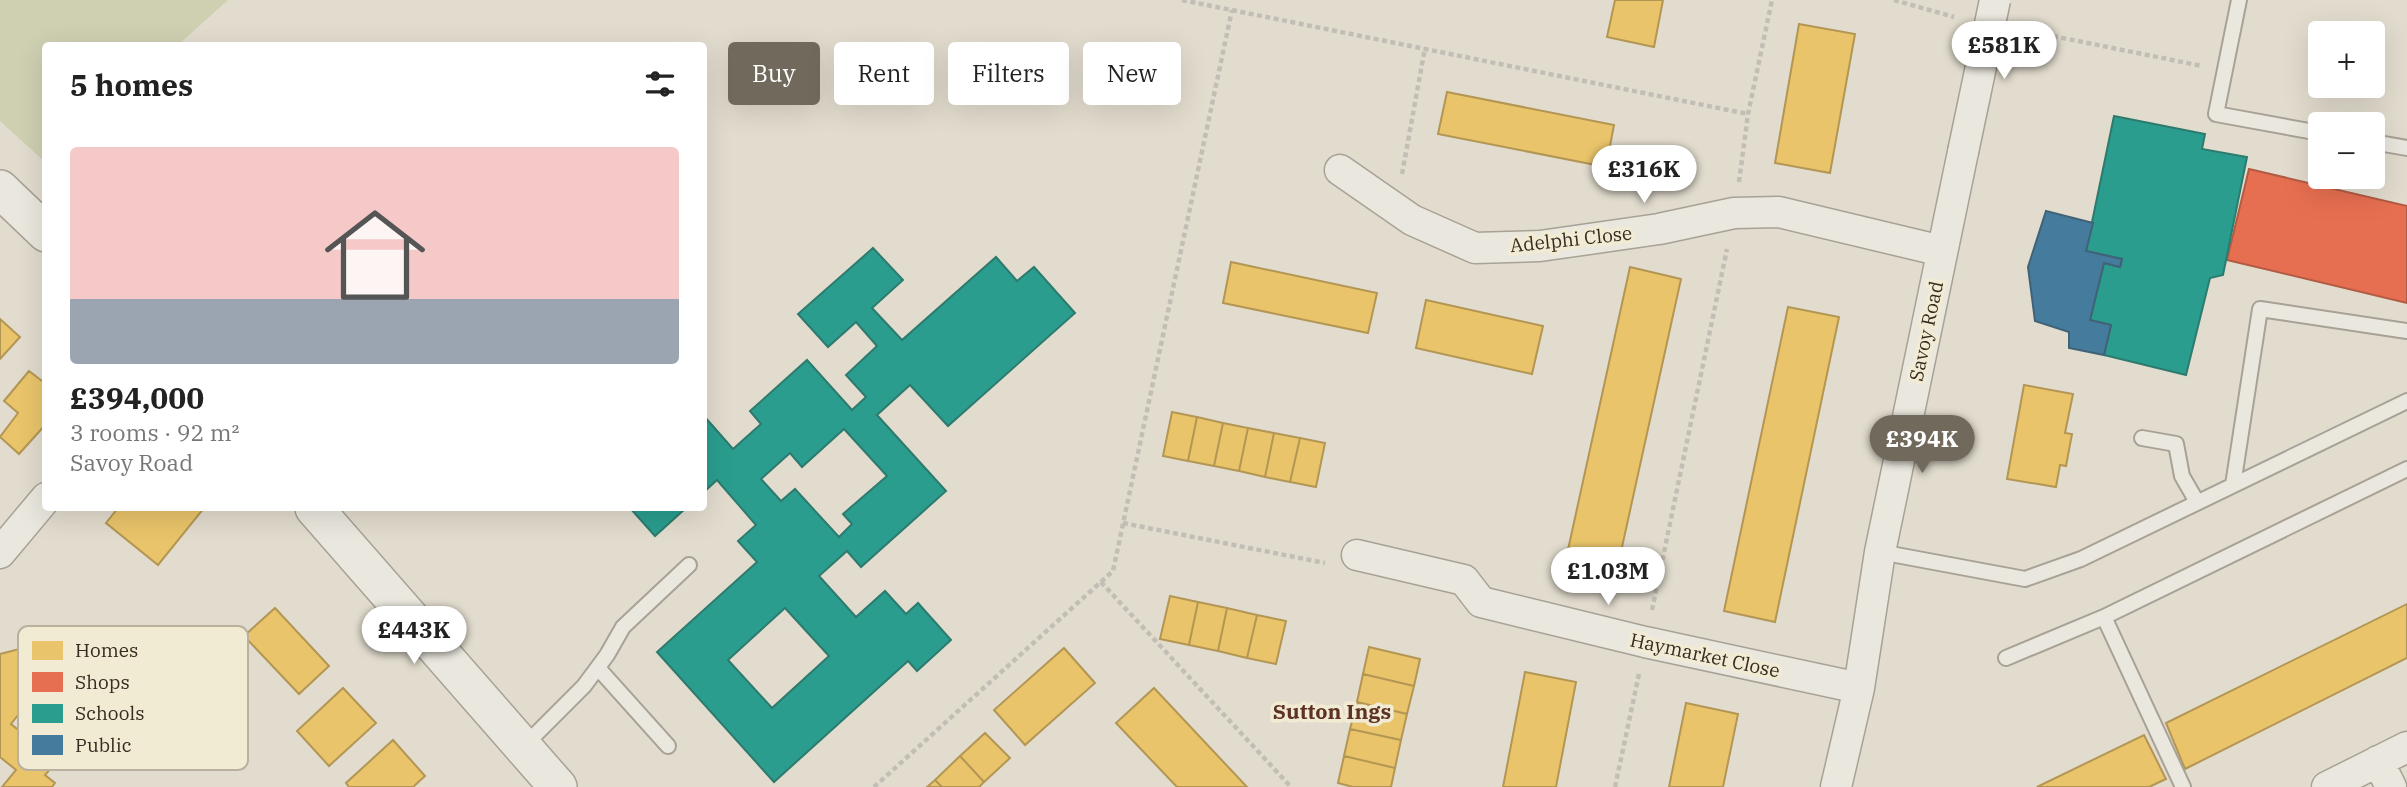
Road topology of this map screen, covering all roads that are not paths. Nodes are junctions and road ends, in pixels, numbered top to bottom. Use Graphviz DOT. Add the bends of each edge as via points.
graph roads {
  1 [pos="1995,0"];
  2 [pos="2239,0"];
  3 [pos="2308,131"];
  4 [pos="2385,144"];
  5 [pos="2407,148"];
  6 [pos="1339,170"];
  7 [pos="0,189"];
  8 [pos="42,229"];
  9 [pos="1942,251"];
  10 [pos="2407,331"];
  11 [pos="2407,401"];
  12 [pos="2142,438"];
  13 [pos="2407,469"];
  14 [pos="2233,485"];
  15 [pos="2197,502"];
  16 [pos="42,503"];
  17 [pos="317,511"];
  18 [pos="1880,552"];
  19 [pos="0,553"];
  20 [pos="1357,555"];
  21 [pos="689,565"];
  22 [pos="2104,617"];
  23 [pos="2006,658"];
  24 [pos="598,668"];
  25 [pos="1859,688"];
  26 [pos="668,746"];
  27 [pos="523,747"];
  28 [pos="2407,747"];
  29 [pos="2385,774"];
  30 [pos="558,787"];
  31 [pos="1836,787"];
  32 [pos="2183,787"];
  33 [pos="2327,787"];
  1 -- 9 [label="street, Savoy Road, bridge"];
  2 -- 3 [label="lane" via="2216,114"];
  4 -- 5 [label="lane"];
  6 -- 9 [label="street, Adelphi Close" via="1412,220 1475,248 1540,246 1734,213 1779,212"];
  7 -- 8 [label="street"];
  9 -- 18 [label="street, Savoy Road"];
  10 -- 14 [label="lane" via="2260,309"];
  11 -- 14 [label="lane"];
  12 -- 15 [label="lane" via="2176,444 2182,476"];
  13 -- 22 [label="lane"];
  14 -- 15 [label="lane"];
  15 -- 18 [label="lane" via="2081,559 2025,579"];
  16 -- 19 [label="street"];
  17 -- 27 [label="street"];
  18 -- 25 [label="street, Savoy Road"];
  20 -- 25 [label="street, Haymarket Close" via="1464,580 1481,602"];
  21 -- 24 [label="lane" via="623,627"];
  22 -- 23 [label="lane"];
  22 -- 32 [label="lane"];
  24 -- 26 [label="lane"];
  24 -- 27 [label="lane"];
  25 -- 31 [label="street, Savoy Road"];
  27 -- 30 [label="street"];
  28 -- 29 [label="street"];
  29 -- 33 [label="street"];
}
